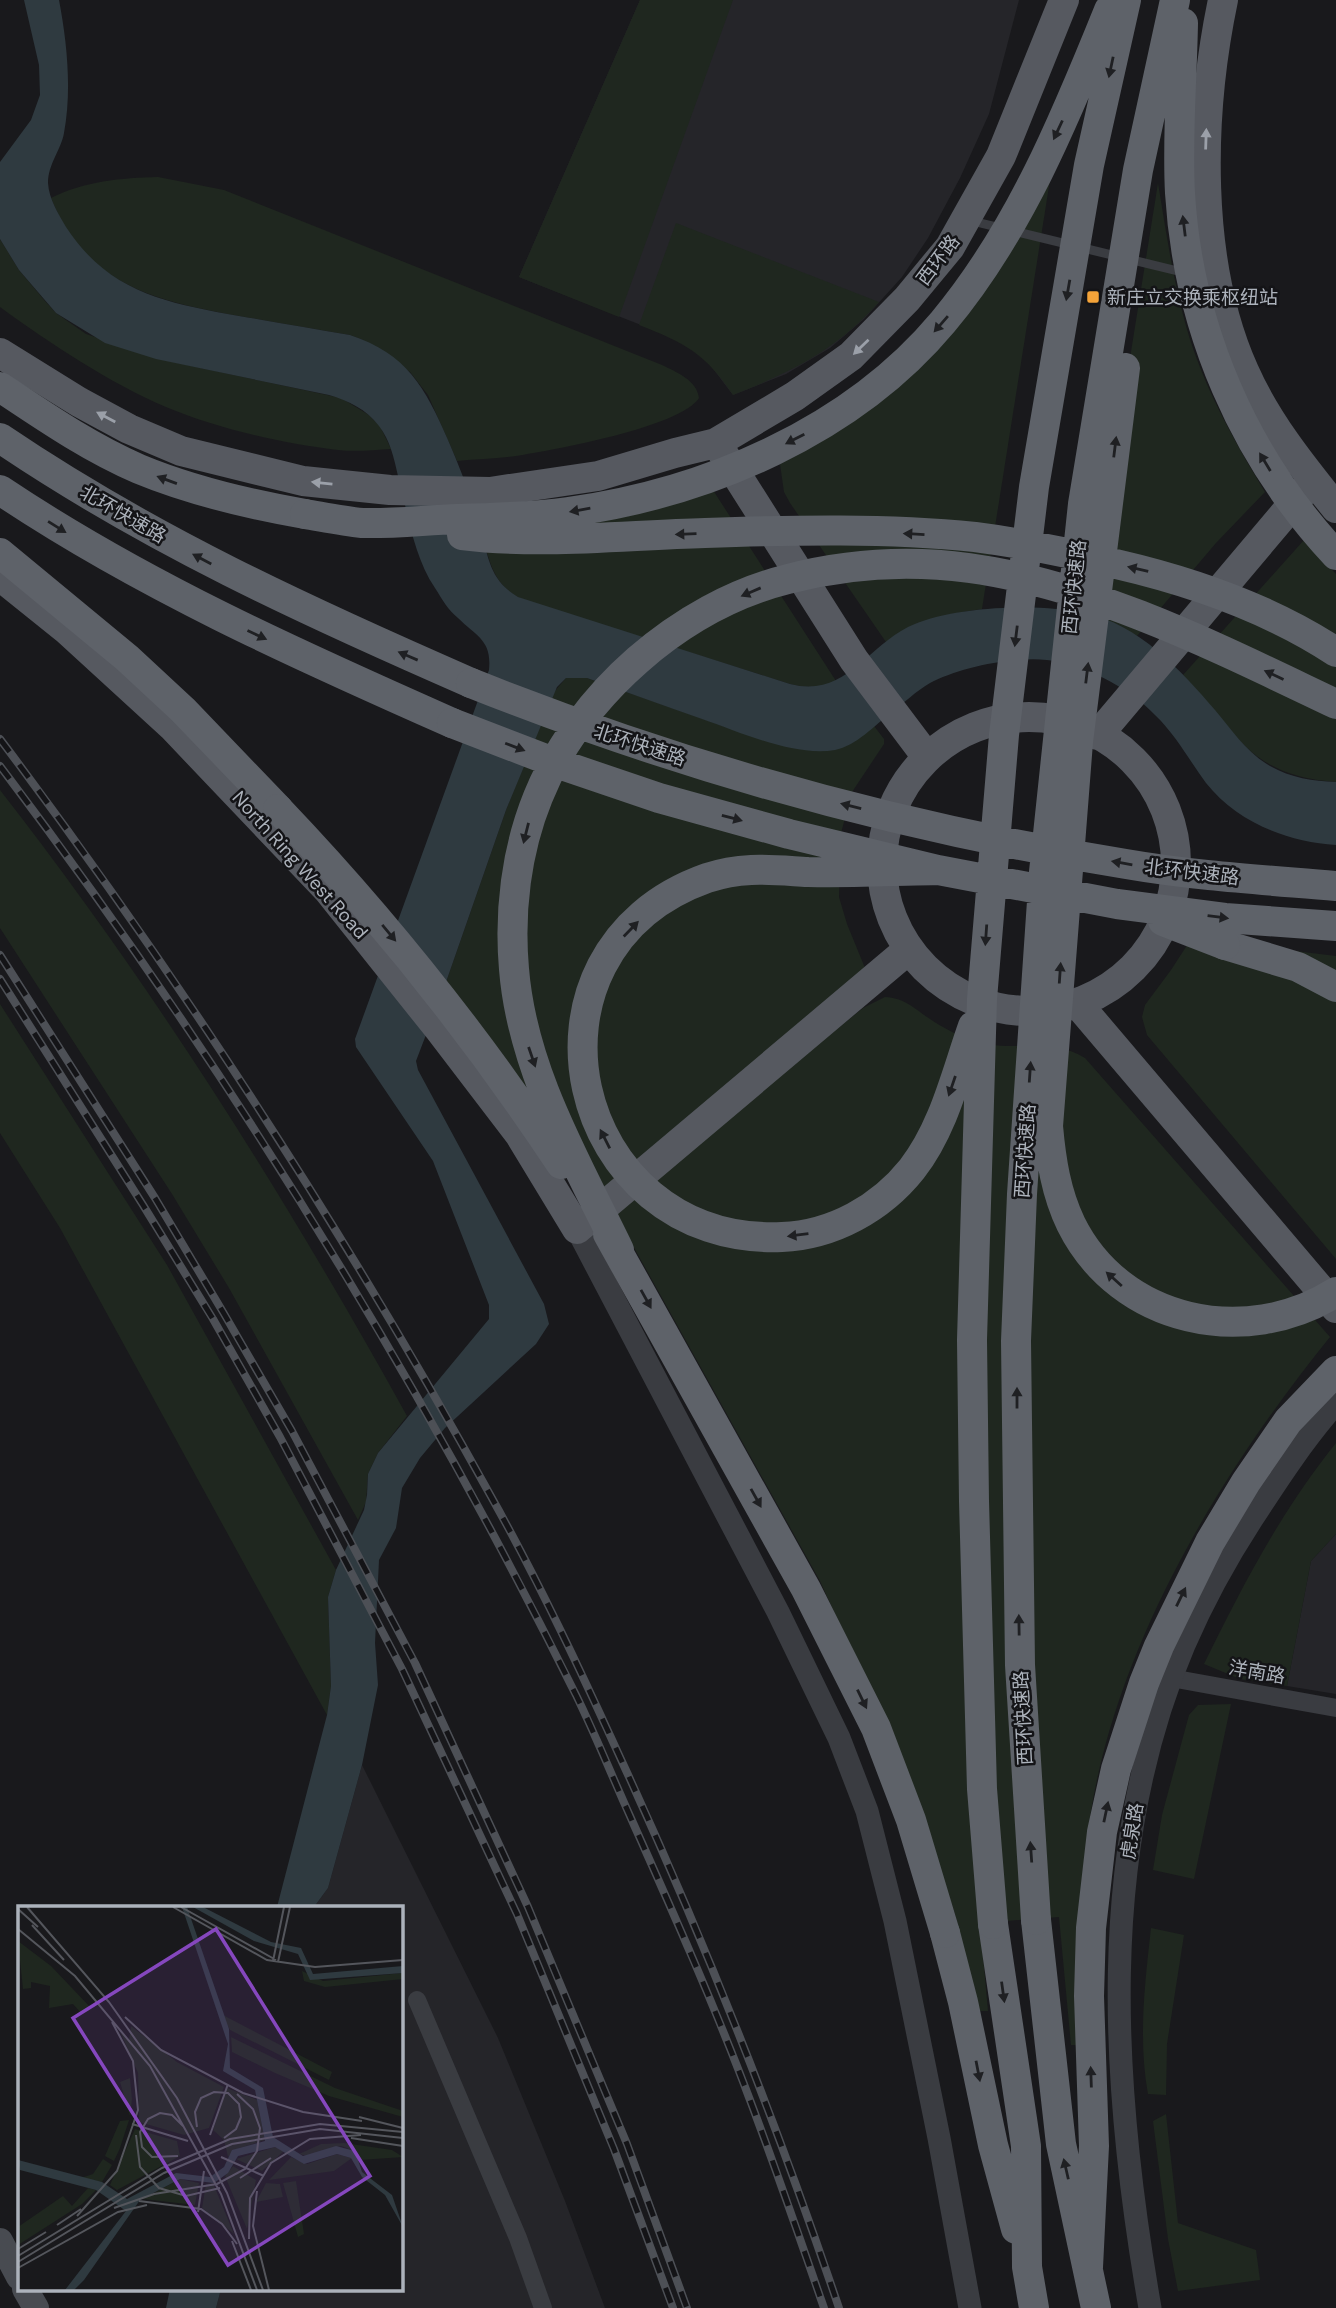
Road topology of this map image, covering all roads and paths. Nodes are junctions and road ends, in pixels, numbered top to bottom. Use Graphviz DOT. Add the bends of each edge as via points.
graph roads {
  1 [pos="1064,0"];
  2 [pos="1114,0"];
  3 [pos="1126,0"];
  4 [pos="1223,0"];
  5 [pos="1180,5"];
  6 [pos="967,219"];
  7 [pos="1217,281"];
  8 [pos="0,353"];
  9 [pos="0,387"];
  10 [pos="0,438"];
  11 [pos="716,443"];
  12 [pos="1313,480"];
  13 [pos="0,490"];
  14 [pos="1336,508"];
  15 [pos="362,523"];
  16 [pos="0,553"];
  17 [pos="1336,555"];
  18 [pos="0,576"];
  19 [pos="1336,652"];
  20 [pos="1336,704"];
  21 [pos="1107,725"];
  22 [pos="927,757"];
  23 [pos="938,870"];
  24 [pos="1336,886"];
  25 [pos="1117,904"];
  26 [pos="1336,926"];
  27 [pos="909,949"];
  28 [pos="1336,987"];
  29 [pos="982,999"];
  30 [pos="1077,1003"];
  31 [pos="577,1229"];
  32 [pos="619,1250"];
  33 [pos="1336,1292"];
  34 [pos="1336,1308"];
  35 [pos="1336,1356"];
  36 [pos="1336,1371"];
  37 [pos="1336,1404"];
  38 [pos="1288,1421"];
  39 [pos="1171,1678"];
  40 [pos="1336,1708"];
  41 [pos="417,2000"];
  42 [pos="0,2241"];
  43 [pos="1027,2267"];
  44 [pos="1088,2267"];
  45 [pos="18,2275"];
  46 [pos="26,2290"];
  47 [pos="36,2308"];
  48 [pos="543,2308"];
  49 [pos="970,2308"];
  50 [pos="1034,2308"];
  51 [pos="1096,2308"];
  52 [pos="1150,2308"];
  1 -- 6 [label="main road, 西环路" via="1001,156"];
  2 -- 15 [label="highway, one-way, bridge" via="1048,152 996,248 935,331 854,404 759,456 636,498 575,511 511,517"];
  3 -- 29 [label="highway, one-way, bridge" via="1089,166 1034,487 1004,735"];
  7 -- 4 [label="main road, one-way" via="1205,165 1209,88"];
  17 -- 5 [label="highway, one-way, bridge" via="1291,502 1244,427 1220,376 1203,322 1189,265 1181,194"];
  33 -- 5 [label="highway, one-way, bridge" via="1290,1314 1245,1322 1191,1319 1153,1305 1111,1276 1080,1240 1062,1202 1051,1154 1048,1126 1078,742 1123,378"];
  44 -- 5 [label="highway, 西环快速路, one-way, bridge" via="1061,2144 1036,1920 1020,1665 1016,1341 1044,872 1083,504 1138,170"];
  6 -- 7 [label="lane"];
  6 -- 11 [label="main road, 西环路, one-way" via="907,299 851,356"];
  7 -- 12 [label="main road" via="1244,371 1273,424"];
  11 -- 8 [label="main road, one-way" via="598,476 490,492 303,481 181,451 79,402"];
  15 -- 9 [label="highway, one-way, bridge" via="248,504 137,468"];
  24 -- 10 [label="highway, 北环快速路, one-way, bridge" via="1126,864 945,829 799,794 569,722 363,636 201,559 86,494"];
  11 -- 22 [label="main road" via="854,660"];
  12 -- 14 [label="main road"];
  12 -- 21 [label="main road"];
  13 -- 23 [label="highway, one-way, bridge" via="186,600 452,723 659,798"];
  19 -- 15 [label="highway, one-way, bridge" via="1267,613 1194,584 975,537 768,531 507,539"];
  16 -- 32 [label="highway, one-way, bridge" via="183,710 393,937 481,1048"];
  18 -- 31 [label="main road, North Ring West Road" via="173,727 328,890 520,1135"];
  20 -- 32 [label="highway, one-way, bridge" via="1114,607 970,568 869,565 787,579 723,604 659,642 604,693 549,773 528,825 512,919 517,997 531,1055"];
  21 -- 22 [label="main road" via="1084,728 1052,719 1003,719 957,735"];
  21 -- 30 [label="main road" via="1153,786 1169,820 1176,877 1168,913 1151,947 1111,987"];
  22 -- 27 [label="main road" via="893,806 883,847 889,911"];
  23 -- 25 [label="highway, bridge"];
  29 -- 23 [label="highway, one-way, bridge" via="938,1125 912,1169 868,1209 814,1233 751,1236 708,1226 674,1211 622,1167 592,1108 582,1057 591,992 619,940 665,900 709,878 749,869"];
  25 -- 26 [label="highway, one-way, bridge"];
  25 -- 28 [label="highway, bridge" via="1225,946 1297,967"];
  27 -- 30 [label="main road" via="942,982 984,1004 1040,1011"];
  27 -- 31 [label="main road"];
  29 -- 43 [label="highway, one-way, bridge" via="972,1340 982,1789 993,1924 1026,2146"];
  30 -- 34 [label="main road"];
  31 -- 49 [label="street" via="778,1612 839,1738 867,1811 895,1921"];
  32 -- 43 [label="highway, one-way, bridge" via="806,1589 876,1728 911,1821 945,1933 993,2145"];
  35 -- 38 [label="highway"];
  36 -- 38 [label="highway"];
  37 -- 39 [label="street, 虎泉路" via="1291,1459 1222,1567"];
  44 -- 38 [label="highway, one-way" via="1094,2146 1091,1928 1095,1878 1116,1769 1144,1683 1176,1608 1235,1499"];
  39 -- 40 [label="street, 洋南路"];
  39 -- 52 [label="street, 虎泉路" via="1137,1796 1120,1958 1126,2154"];
  41 -- 48 [label="street"];
  42 -- 45 [label="main road"];
  43 -- 50 [label="highway"];
  44 -- 51 [label="highway, 西环快速路"];
  46 -- 47 [label="main road"];
}
